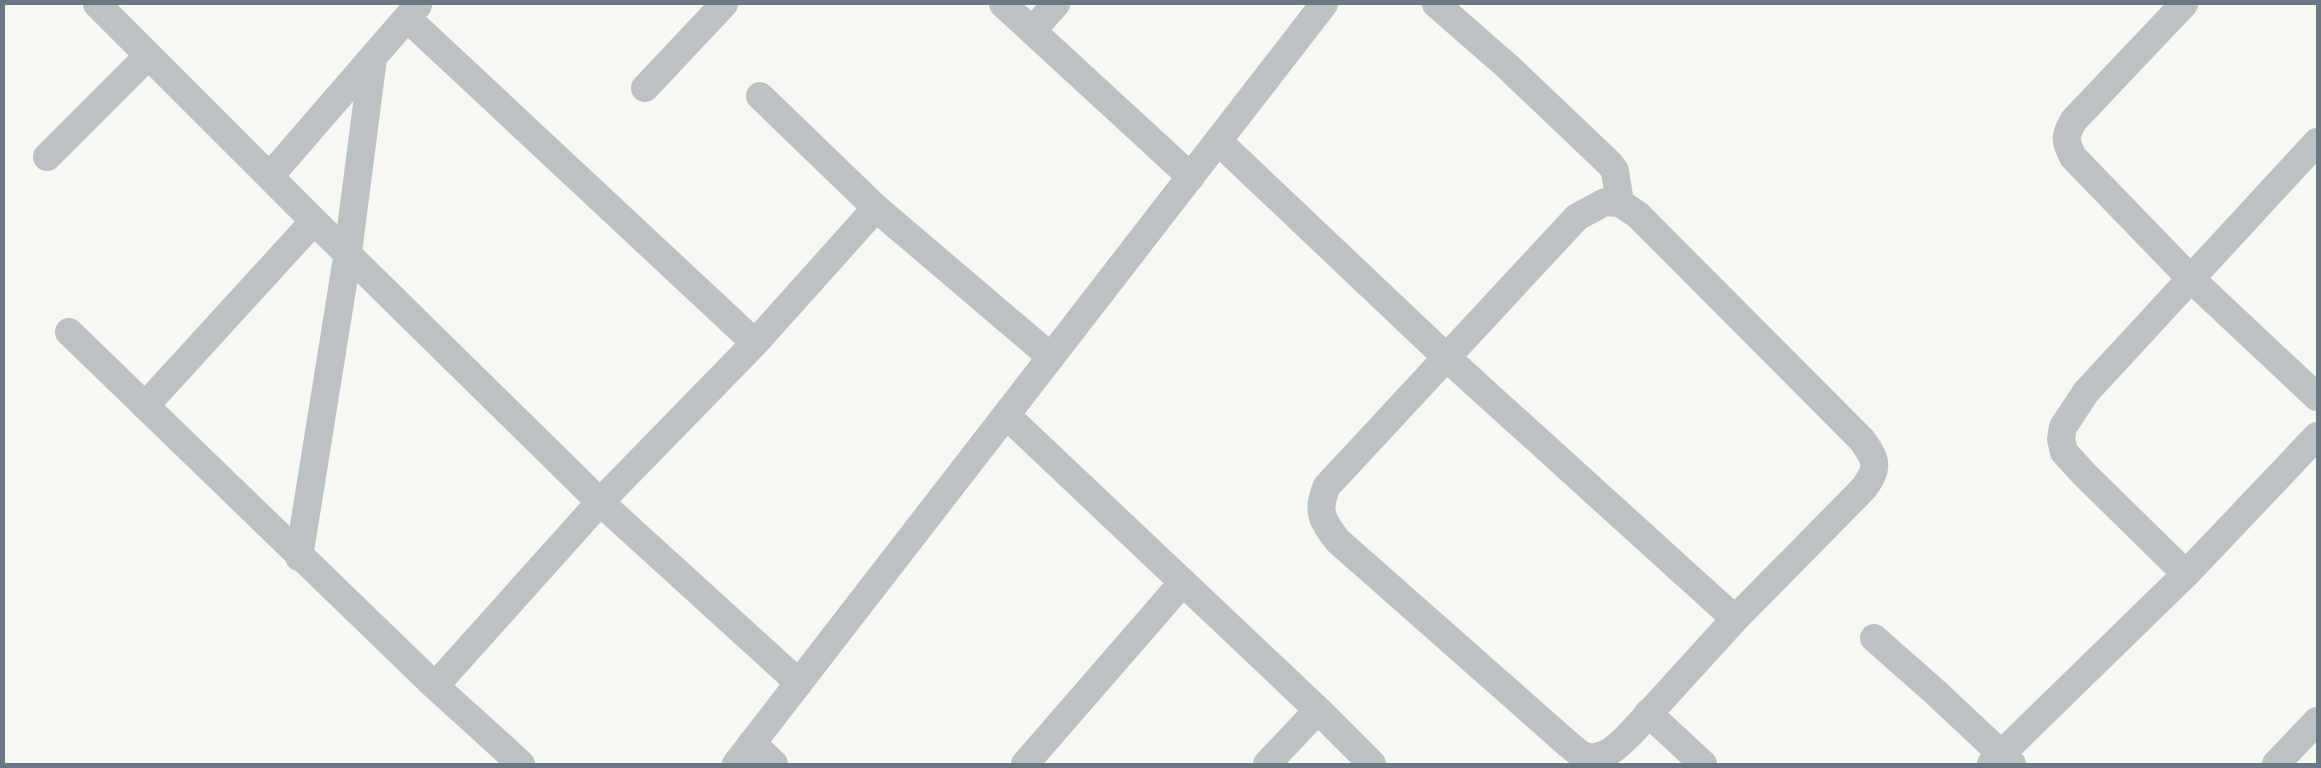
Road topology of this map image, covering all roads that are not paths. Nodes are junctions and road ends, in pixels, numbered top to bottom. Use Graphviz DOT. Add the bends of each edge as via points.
graph roads {
  1 [pos="97,4"];
  2 [pos="724,4"];
  3 [pos="1003,4"];
  4 [pos="1056,4"];
  5 [pos="1324,4"];
  6 [pos="1436,4"];
  7 [pos="2184,4"];
  8 [pos="413,11"];
  9 [pos="1032,31"];
  10 [pos="148,56"];
  11 [pos="373,58"];
  12 [pos="645,88"];
  13 [pos="760,96"];
  14 [pos="1218,141"];
  15 [pos="2317,142"];
  16 [pos="47,157"];
  17 [pos="270,176"];
  18 [pos="1191,177"];
  19 [pos="1620,203"];
  20 [pos="876,208"];
  21 [pos="314,221"];
  22 [pos="348,252"];
  23 [pos="2190,278"];
  24 [pos="69,332"];
  25 [pos="755,343"];
  26 [pos="1051,357"];
  27 [pos="1446,357"];
  28 [pos="2317,397"];
  29 [pos="145,406"];
  30 [pos="1006,415"];
  31 [pos="2317,436"];
  32 [pos="600,502"];
  33 [pos="299,556"];
  34 [pos="2186,574"];
  35 [pos="1183,582"];
  36 [pos="1734,619"];
  37 [pos="1874,638"];
  38 [pos="799,683"];
  39 [pos="435,686"];
  40 [pos="1318,710"];
  41 [pos="1648,713"];
  42 [pos="2317,721"];
  43 [pos="752,743"];
  44 [pos="2001,761"];
  45 [pos="522,764"];
  46 [pos="736,764"];
  47 [pos="774,764"];
  48 [pos="1025,764"];
  49 [pos="1267,764"];
  50 [pos="1372,764"];
  51 [pos="1703,764"];
  52 [pos="2276,764"];
  1 -- 10 [label="street"];
  2 -- 12 [label="street"];
  3 -- 9 [label="street"];
  4 -- 9 [label="street"];
  5 -- 14 [label="street"];
  6 -- 19 [label="street" via="1610,164 1615,171"];
  7 -- 23 [label="street" via="2074,120 2067,132 2066,145 2073,157"];
  8 -- 11 [label="street"];
  8 -- 25 [label="street"];
  9 -- 18 [label="street"];
  10 -- 16 [label="street"];
  10 -- 17 [label="street"];
  11 -- 17 [label="street"];
  11 -- 22 [label="street"];
  13 -- 20 [label="street"];
  14 -- 18 [label="street"];
  14 -- 27 [label="street"];
  15 -- 23 [label="street"];
  17 -- 21 [label="street"];
  18 -- 26 [label="street"];
  19 -- 27 [label="street" via="1605,202 1577,217"];
  19 -- 36 [label="street" via="1638,215 1862,440 1874,457 1874,473 1864,488"];
  20 -- 25 [label="street"];
  20 -- 26 [label="street"];
  21 -- 22 [label="street"];
  21 -- 29 [label="street"];
  22 -- 32 [label="street"];
  22 -- 33 [label="street"];
  23 -- 28 [label="street"];
  23 -- 34 [label="street" via="2086,392 2063,427 2061,439 2064,452 2085,475"];
  24 -- 29 [label="street"];
  25 -- 32 [label="street"];
  26 -- 30 [label="street"];
  27 -- 36 [label="street"];
  27 -- 41 [label="street" via="1328,486 1321,499 1321,514 1327,527 1338,541 1584,756 1598,757 1615,748"];
  29 -- 33 [label="street"];
  30 -- 35 [label="street"];
  30 -- 38 [label="street"];
  31 -- 34 [label="street"];
  32 -- 38 [label="street"];
  32 -- 39 [label="street"];
  33 -- 39 [label="street"];
  34 -- 44 [label="street"];
  35 -- 40 [label="street"];
  35 -- 48 [label="street"];
  36 -- 41 [label="street"];
  37 -- 44 [label="street" via="1934,690"];
  38 -- 43 [label="street"];
  39 -- 45 [label="street"];
  40 -- 49 [label="street"];
  40 -- 50 [label="street"];
  41 -- 51 [label="street"];
  42 -- 52 [label="street"];
  43 -- 46 [label="street"];
  43 -- 47 [label="street"];
}
